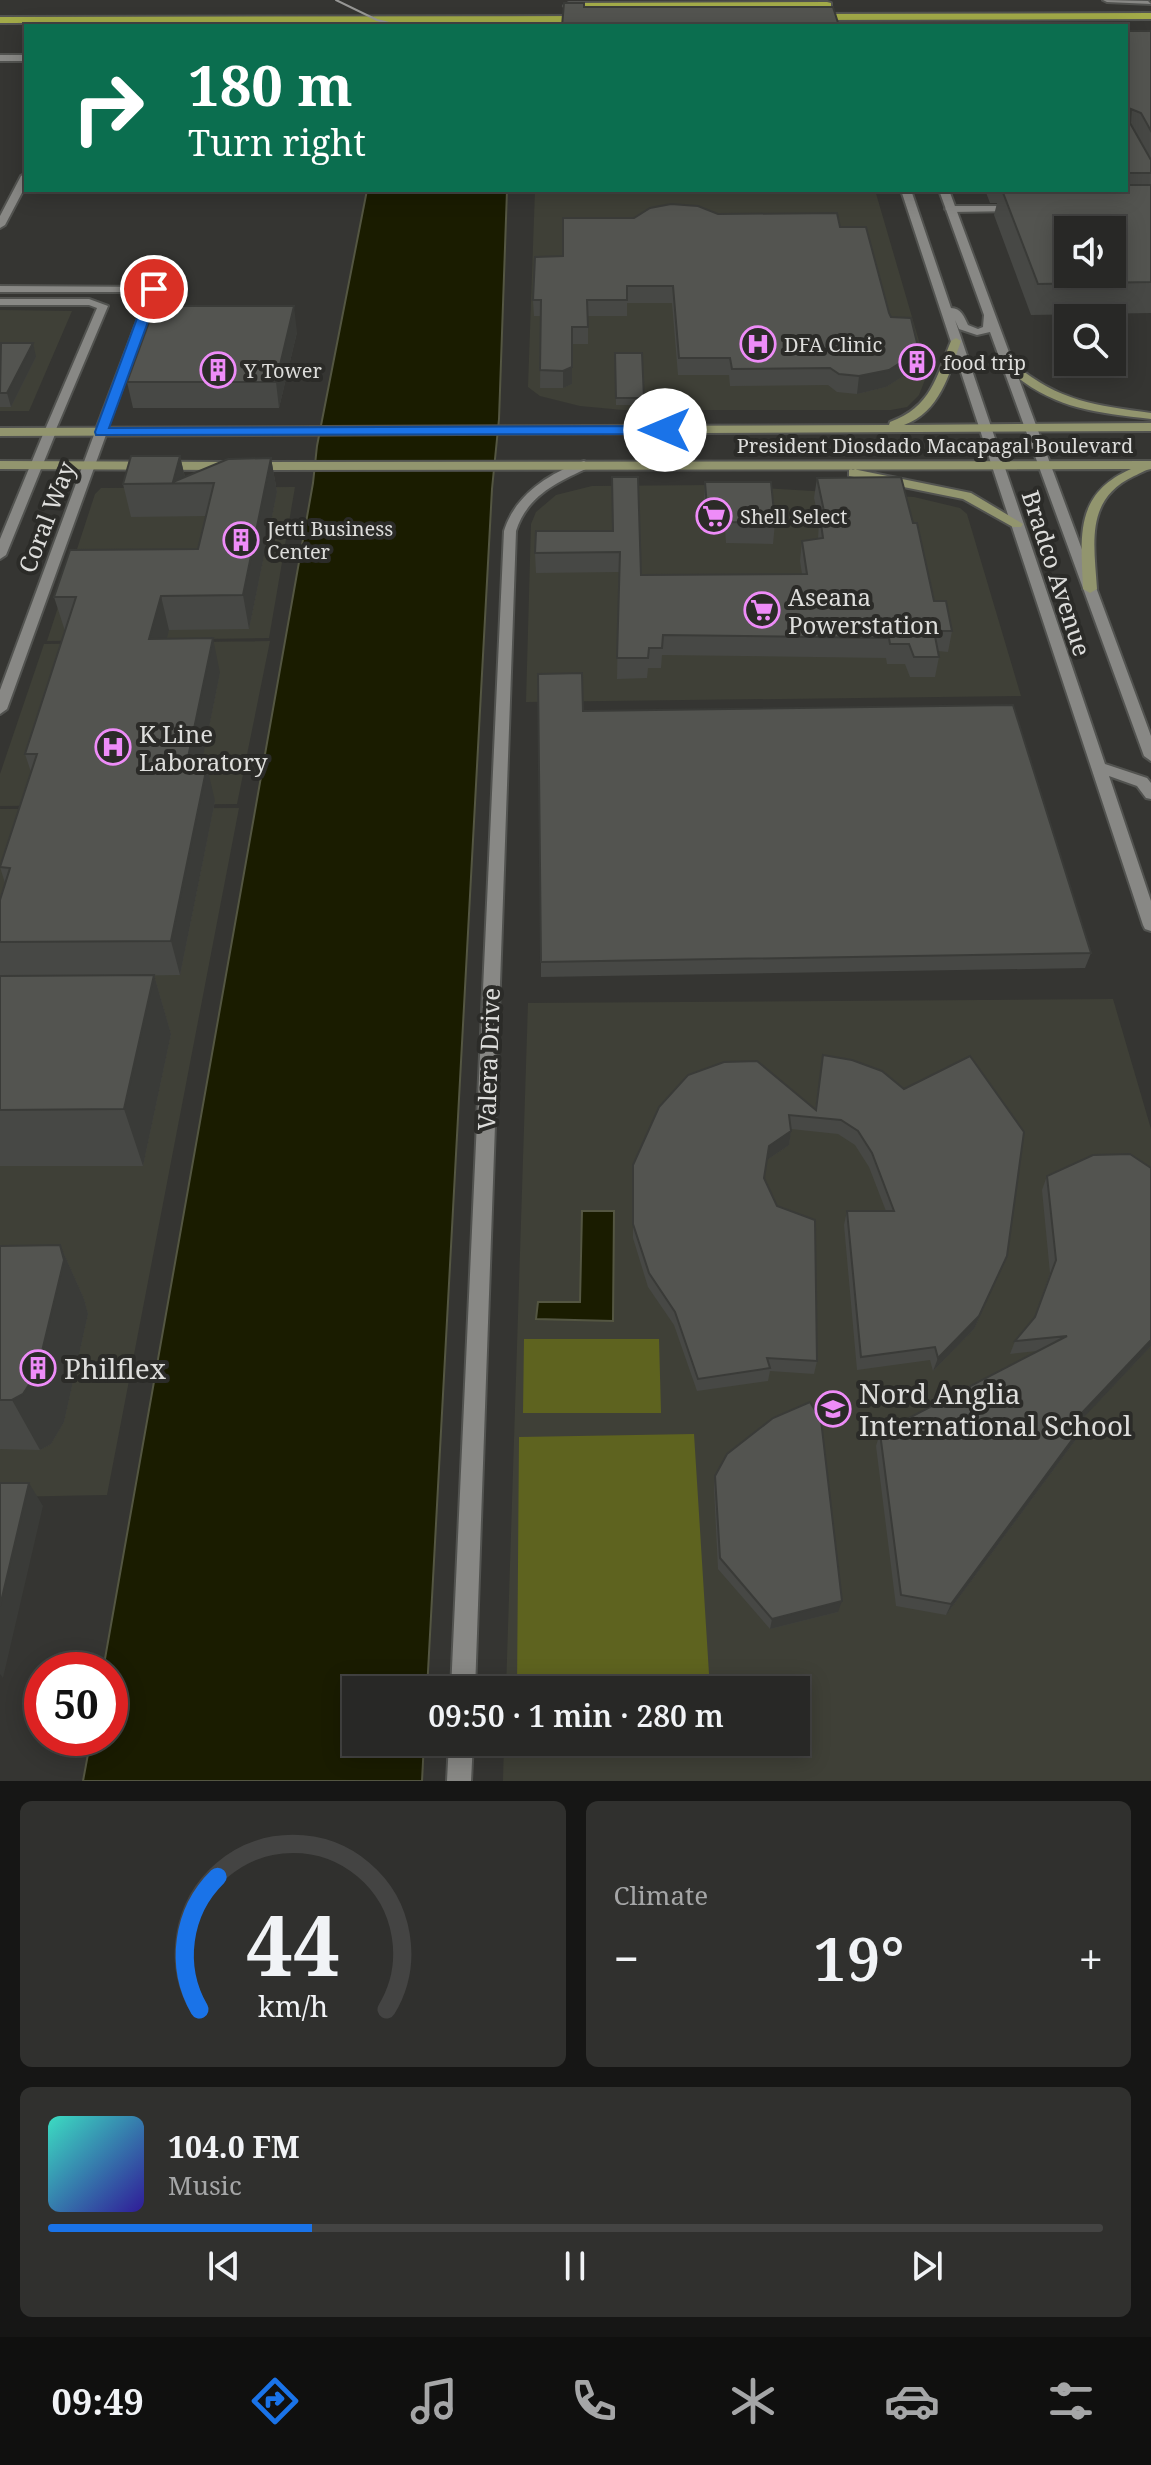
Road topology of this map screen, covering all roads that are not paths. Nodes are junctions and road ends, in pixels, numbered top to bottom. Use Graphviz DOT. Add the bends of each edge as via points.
graph roads {
  1 [pos="1107,0"];
  2 [pos="1150,3"];
  3 [pos="0,8"];
  4 [pos="952,16"];
  5 [pos="1151,16"];
  6 [pos="808,17"];
  7 [pos="0,20"];
  8 [pos="834,24"];
  9 [pos="914,24"];
  10 [pos="0,58"];
  11 [pos="24,58"];
  12 [pos="24,180"];
  13 [pos="907,192"];
  14 [pos="945,192"];
  15 [pos="950,209"];
  16 [pos="1032,209"];
  17 [pos="0,225"];
  18 [pos="0,289"];
  19 [pos="0,302"];
  20 [pos="945,306"];
  21 [pos="989,316"];
  22 [pos="956,341"];
  23 [pos="1007,363"];
  24 [pos="1151,416"];
  25 [pos="1151,427"];
  26 [pos="986,429"];
  27 [pos="1031,429"];
  28 [pos="865,430"];
  29 [pos="0,432"];
  30 [pos="50,432"];
  31 [pos="101,432"];
  32 [pos="0,465"];
  33 [pos="36,465"];
  34 [pos="89,465"];
  35 [pos="584,465"];
  36 [pos="1151,465"];
  37 [pos="808,466"];
  38 [pos="998,466"];
  39 [pos="1044,466"];
  40 [pos="1017,524"];
  41 [pos="0,555"];
  42 [pos="1090,589"];
  43 [pos="0,709"];
  44 [pos="1151,756"];
  45 [pos="1099,767"];
  46 [pos="1151,794"];
  47 [pos="1151,925"];
  48 [pos="464,1676"];
  49 [pos="460,1756"];
  50 [pos="459,1781"];
  1 -- 2 [label="street"];
  2 -- 3 [label="highway"];
  4 -- 5 [label="highway"];
  4 -- 6 [label="highway"];
  4 -- 9 [label="highway"];
  6 -- 7 [label="highway"];
  6 -- 8 [label="highway"];
  10 -- 11 [label="street"];
  12 -- 17 [label="street"];
  13 -- 20 [label="street, Bradco Avenue"];
  14 -- 15 [label="street, Bradco Avenue"];
  15 -- 16 [label="street"];
  15 -- 21 [label="street, Bradco Avenue"];
  18 -- 31 [label="street, Coral Way" via="154,289"];
  19 -- 30 [label="street, Coral Way" via="103,306"];
  20 -- 21 [label="street" via="972,332 986,330"];
  20 -- 22 [label="street, Bradco Avenue"];
  21 -- 23 [label="street, Bradco Avenue"];
  22 -- 26 [label="street, Bradco Avenue"];
  22 -- 28 [label="main road" via="928,407 907,420"];
  23 -- 24 [label="main road" via="1031,386 1059,401"];
  23 -- 27 [label="street, Bradco Avenue"];
  25 -- 27 [label="main road, President Diosdado Macapagal Boulevard"];
  26 -- 27 [label="main road, President Diosdado Macapagal Boulevard"];
  26 -- 28 [label="main road, President Diosdado Macapagal Boulevard"];
  26 -- 38 [label="street, Bradco Avenue"];
  27 -- 39 [label="street, Bradco Avenue"];
  28 -- 31 [label="main road, President Diosdado Macapagal Boulevard"];
  29 -- 30 [label="main road, President Diosdado Macapagal Boulevard"];
  30 -- 31 [label="main road, President Diosdado Macapagal Boulevard"];
  30 -- 33 [label="street, Coral Way"];
  31 -- 34 [label="street, Coral Way"];
  32 -- 33 [label="main road, President Diosdado Macapagal Boulevard"];
  33 -- 34 [label="main road, President Diosdado Macapagal Boulevard"];
  33 -- 41 [label="street, Coral Way"];
  34 -- 35 [label="main road, President Diosdado Macapagal Boulevard"];
  34 -- 43 [label="street, Coral Way"];
  35 -- 37 [label="main road, President Diosdado Macapagal Boulevard"];
  35 -- 48 [label="street, Valera Drive" via="527,499 510,531"];
  36 -- 39 [label="main road, President Diosdado Macapagal Boulevard"];
  36 -- 42 [label="main road" via="1113,481 1095,500 1089,531"];
  37 -- 38 [label="main road, President Diosdado Macapagal Boulevard"];
  37 -- 40 [label="main road" via="947,490 985,504"];
  38 -- 39 [label="main road, President Diosdado Macapagal Boulevard"];
  38 -- 40 [label="street, Bradco Avenue"];
  39 -- 42 [label="street, Bradco Avenue"];
  40 -- 45 [label="street, Bradco Avenue"];
  42 -- 44 [label="street, Bradco Avenue"];
  45 -- 46 [label="street" via="1142,782"];
  45 -- 47 [label="street, Bradco Avenue"];
  49 -- 50 [label="street"];
}
